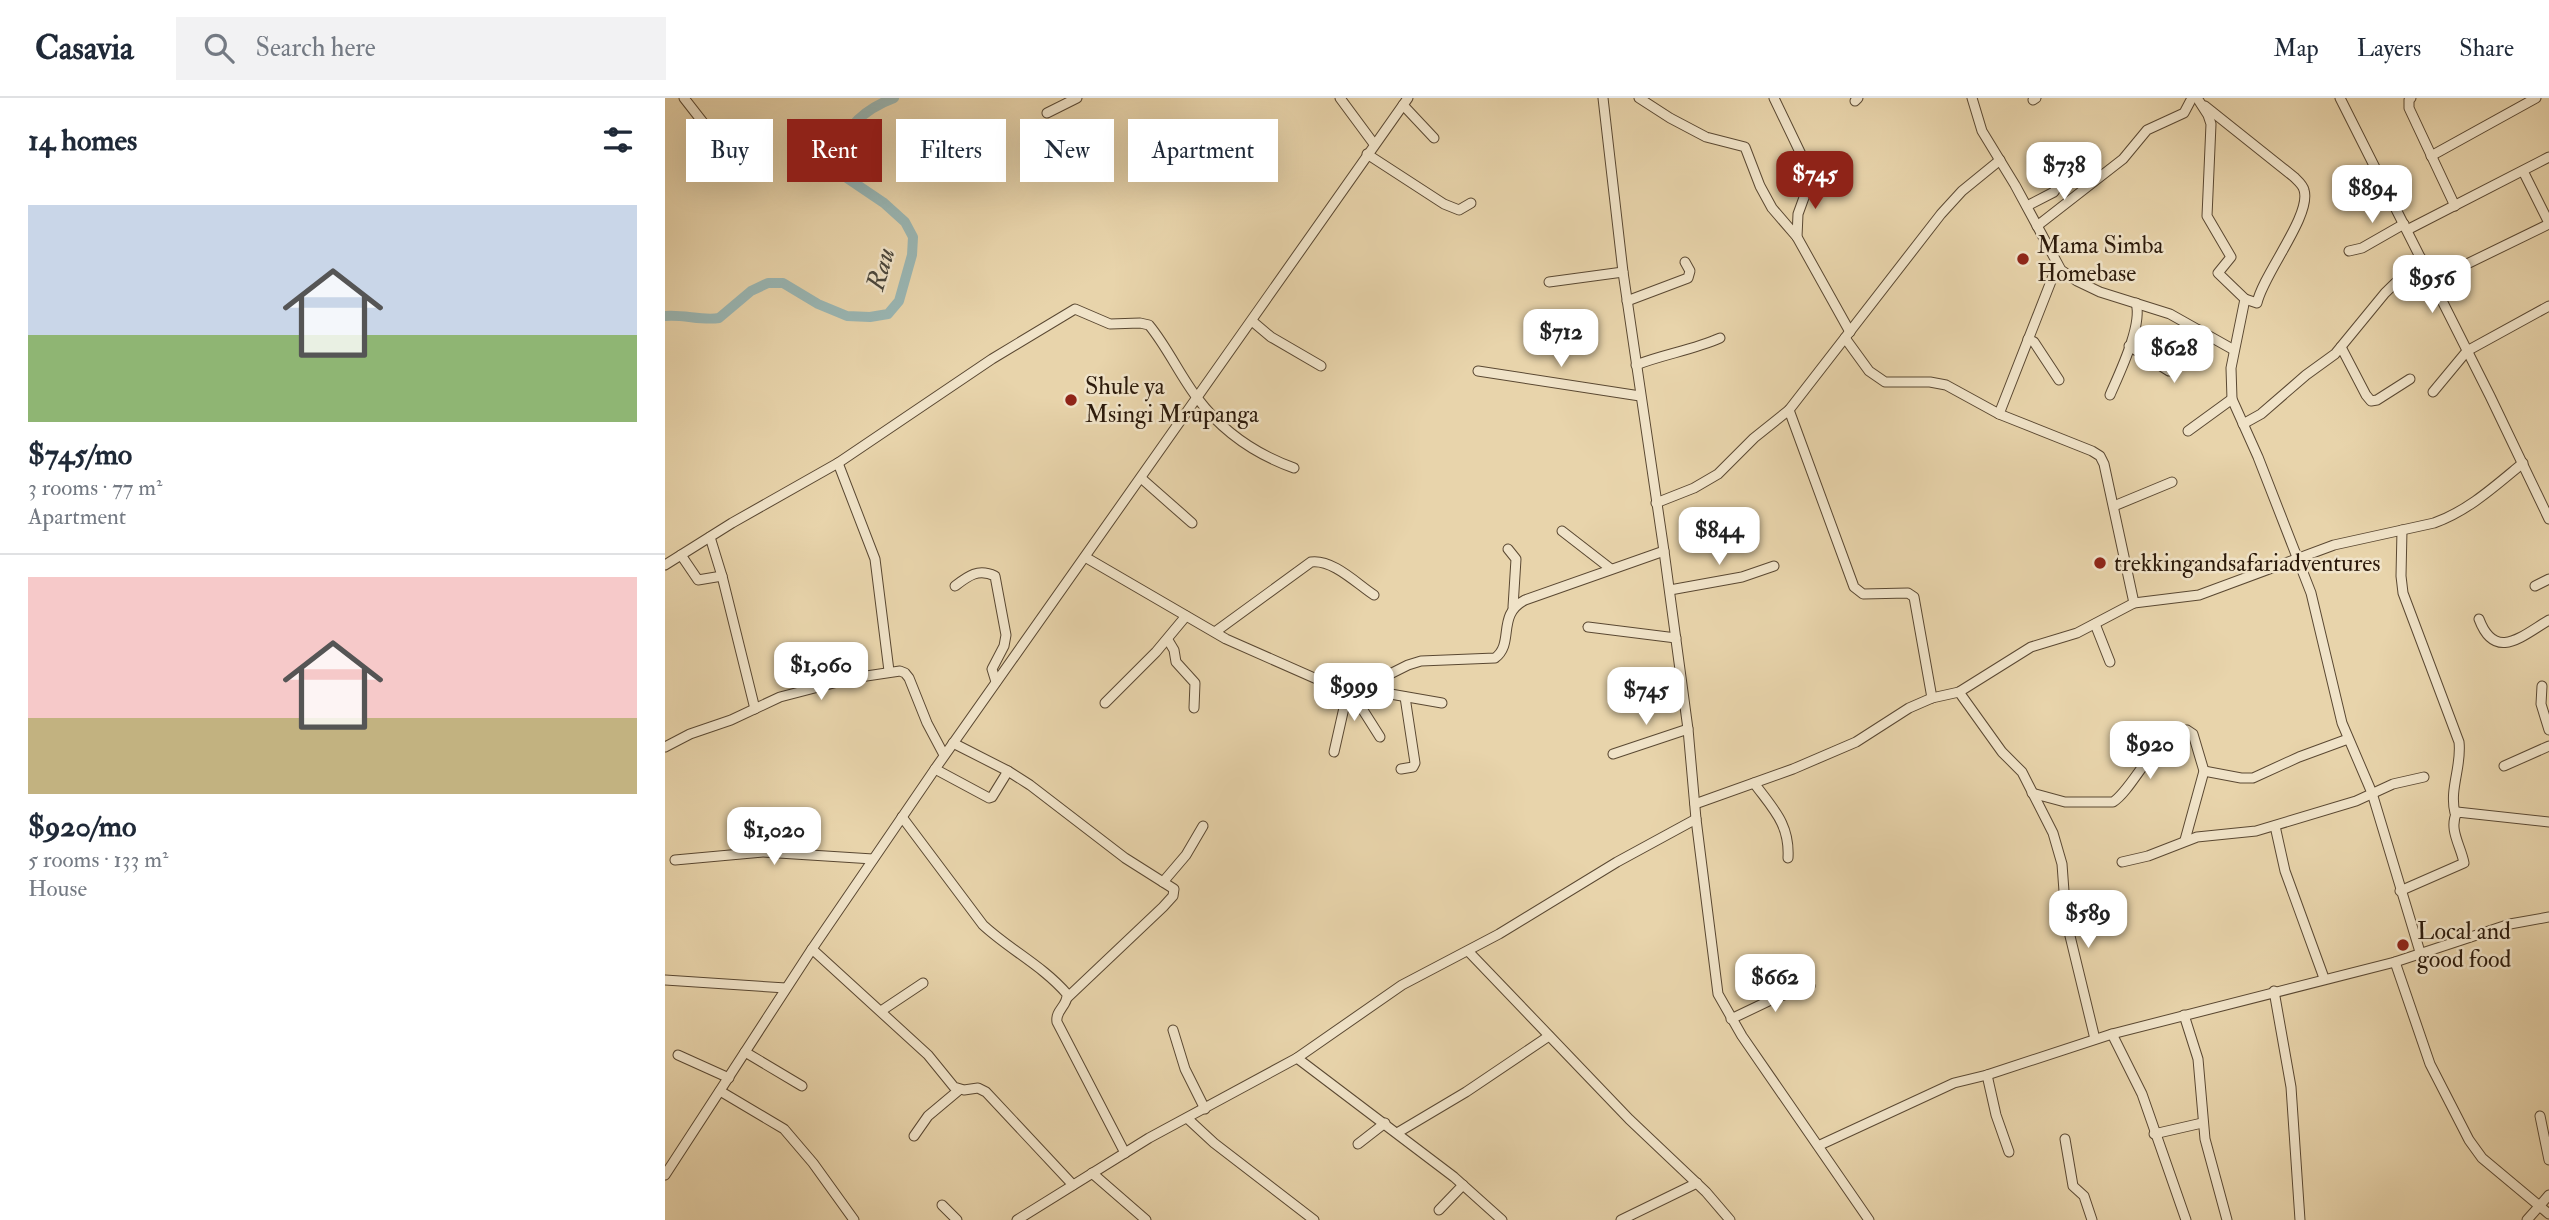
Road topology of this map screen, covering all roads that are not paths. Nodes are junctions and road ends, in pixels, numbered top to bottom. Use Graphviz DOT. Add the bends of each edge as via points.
graph roads {
  1 [pos="684,98"];
  2 [pos="1077,98"];
  3 [pos="1340,98"];
  4 [pos="1603,98"];
  5 [pos="1639,98"];
  6 [pos="1774,98"];
  7 [pos="1972,98"];
  8 [pos="2340,98"];
  9 [pos="2411,98"];
  10 [pos="2536,98"];
  11 [pos="2196,99"];
  12 [pos="1406,101"];
  13 [pos="2523,101"];
  14 [pos="1047,113"];
  15 [pos="700,119"];
  16 [pos="1434,138"];
  17 [pos="1374,144"];
  18 [pos="1367,154"];
  19 [pos="2431,156"];
  20 [pos="2549,157"];
  21 [pos="2000,160"];
  22 [pos="2068,165"];
  23 [pos="2523,171"];
  24 [pos="1471,203"];
  25 [pos="2027,206"];
  26 [pos="2455,206"];
  27 [pos="2549,223"];
  28 [pos="2037,226"];
  29 [pos="2406,227"];
  30 [pos="1797,237"];
  31 [pos="2349,251"];
  32 [pos="2421,258"];
  33 [pos="1685,262"];
  34 [pos="2057,266"];
  35 [pos="1623,272"];
  36 [pos="2432,281"];
  37 [pos="1549,282"];
  38 [pos="2245,299"];
  39 [pos="1627,301"];
  40 [pos="2136,303"];
  41 [pos="2549,306"];
  42 [pos="1252,321"];
  43 [pos="2199,330"];
  44 [pos="1848,335"];
  45 [pos="1720,338"];
  46 [pos="2028,339"];
  47 [pos="2129,346"];
  48 [pos="2341,347"];
  49 [pos="2234,350"];
  50 [pos="2467,351"];
  51 [pos="1636,365"];
  52 [pos="1321,366"];
  53 [pos="1478,372"];
  54 [pos="2410,379"];
  55 [pos="2059,380"];
  56 [pos="2433,392"];
  57 [pos="2110,395"];
  58 [pos="1640,396"];
  59 [pos="1197,398"];
  60 [pos="2232,399"];
  61 [pos="1789,410"];
  62 [pos="1999,414"];
  63 [pos="2243,424"];
  64 [pos="2188,431"];
  65 [pos="838,463"];
  66 [pos="2523,463"];
  67 [pos="1294,468"];
  68 [pos="1140,478"];
  69 [pos="2172,482"];
  70 [pos="1656,503"];
  71 [pos="2114,506"];
  72 [pos="2549,519"];
  73 [pos="1192,523"];
  74 [pos="2402,530"];
  75 [pos="1562,531"];
  76 [pos="710,537"];
  77 [pos="1508,548"];
  78 [pos="1664,551"];
  79 [pos="681,555"];
  80 [pos="1085,557"];
  81 [pos="2298,560"];
  82 [pos="665,565"];
  83 [pos="1774,565"];
  84 [pos="1611,569"];
  85 [pos="722,576"];
  86 [pos="2549,579"];
  87 [pos="955,586"];
  88 [pos="2535,586"];
  89 [pos="1670,590"];
  90 [pos="1374,595"];
  91 [pos="2134,603"];
  92 [pos="1513,607"];
  93 [pos="1186,616"];
  94 [pos="2479,619"];
  95 [pos="2549,620"];
  96 [pos="2095,624"];
  97 [pos="1588,628"];
  98 [pos="1215,632"];
  99 [pos="1676,638"];
  100 [pos="1168,640"];
  101 [pos="2110,662"];
  102 [pos="889,671"];
  103 [pos="996,682"];
  104 [pos="2542,685"];
  105 [pos="1350,692"];
  106 [pos="1959,692"];
  107 [pos="1405,697"];
  108 [pos="1933,698"];
  109 [pos="1442,703"];
  110 [pos="1105,704"];
  111 [pos="1194,708"];
  112 [pos="755,709"];
  113 [pos="1688,729"];
  114 [pos="2549,730"];
  115 [pos="1380,737"];
  116 [pos="2348,739"];
  117 [pos="953,743"];
  118 [pos="2549,746"];
  119 [pos="665,747"];
  120 [pos="1334,752"];
  121 [pos="1613,754"];
  122 [pos="944,755"];
  123 [pos="2504,766"];
  124 [pos="935,769"];
  125 [pos="1401,769"];
  126 [pos="1009,771"];
  127 [pos="2204,771"];
  128 [pos="2424,777"];
  129 [pos="1755,783"];
  130 [pos="2032,793"];
  131 [pos="2372,793"];
  132 [pos="1695,804"];
  133 [pos="2455,813"];
  134 [pos="902,817"];
  135 [pos="1696,818"];
  136 [pos="2549,822"];
  137 [pos="1203,826"];
  138 [pos="2275,826"];
  139 [pos="2185,840"];
  140 [pos="1788,858"];
  141 [pos="873,859"];
  142 [pos="675,860"];
  143 [pos="2122,862"];
  144 [pos="1163,881"];
  145 [pos="2400,891"];
  146 [pos="2549,917"];
  147 [pos="812,949"];
  148 [pos="1468,951"];
  149 [pos="2420,952"];
  150 [pos="2395,962"];
  151 [pos="2324,978"];
  152 [pos="665,979"];
  153 [pos="923,983"];
  154 [pos="1810,986"];
  155 [pos="786,988"];
  156 [pos="2274,991"];
  157 [pos="1067,997"];
  158 [pos="881,1011"];
  159 [pos="2183,1015"];
  160 [pos="1731,1019"];
  161 [pos="1173,1030"];
  162 [pos="2112,1034"];
  163 [pos="1549,1036"];
  164 [pos="2095,1039"];
  165 [pos="745,1052"];
  166 [pos="678,1055"];
  167 [pos="1297,1058"];
  168 [pos="1987,1075"];
  169 [pos="729,1078"];
  170 [pos="802,1086"];
  171 [pos="959,1090"];
  172 [pos="720,1091"];
  173 [pos="1205,1109"];
  174 [pos="2540,1116"];
  175 [pos="1187,1118"];
  176 [pos="1385,1123"];
  177 [pos="2202,1123"];
  178 [pos="1397,1133"];
  179 [pos="2154,1135"];
  180 [pos="913,1136"];
  181 [pos="2065,1139"];
  182 [pos="1358,1144"];
  183 [pos="1820,1145"];
  184 [pos="2009,1152"];
  185 [pos="1125,1153"];
  186 [pos="2549,1160"];
  187 [pos="1092,1173"];
  188 [pos="665,1175"];
  189 [pos="1697,1183"];
  190 [pos="1073,1185"];
  191 [pos="1462,1185"];
  192 [pos="2549,1195"];
  193 [pos="942,1205"];
  194 [pos="2540,1205"];
  195 [pos="1439,1210"];
  196 [pos="2549,1214"];
  197 [pos="854,1220"];
  198 [pos="957,1220"];
  199 [pos="1017,1220"];
  200 [pos="1146,1220"];
  201 [pos="1314,1220"];
  202 [pos="1502,1220"];
  203 [pos="1621,1220"];
  204 [pos="1730,1220"];
  205 [pos="1870,1220"];
  206 [pos="2092,1220"];
  207 [pos="2186,1220"];
  208 [pos="2228,1220"];
  209 [pos="2300,1220"];
  210 [pos="2527,1220"];
  1 -- 15 [label="street"];
  2 -- 14 [label="street"];
  3 -- 17 [label="street"];
  4 -- 35 [label="street"];
  5 -- 30 [label="street" via="1706,137 1745,147 1772,208"];
  6 -- 30 [label="street" via="1810,173 1798,214"];
  7 -- 21 [label="street" via="1977,119"];
  8 -- 29 [label="street"];
  9 -- 19 [label="street" via="2409,108"];
  10 -- 13 [label="street"];
  11 -- 28 [label="street" via="2184,113 2147,130 2123,159"];
  11 -- 38 [label="street" via="2211,124 2207,216 2231,257 2218,273"];
  11 -- 38 [label="street" via="2304,189 2302,211 2257,303"];
  12 -- 16 [label="street"];
  12 -- 17 [label="street"];
  13 -- 19 [label="street"];
  17 -- 18 [label="street"];
  18 -- 24 [label="street" via="1453,209"];
  18 -- 42 [label="street"];
  19 -- 26 [label="street"];
  20 -- 23 [label="street"];
  21 -- 25 [label="street"];
  21 -- 44 [label="street" via="1951,203"];
  22 -- 25 [label="street" via="2054,192"];
  23 -- 26 [label="street"];
  23 -- 27 [label="street"];
  25 -- 28 [label="street"];
  26 -- 29 [label="street"];
  27 -- 36 [label="street"];
  28 -- 34 [label="street"];
  29 -- 31 [label="street"];
  29 -- 32 [label="street"];
  30 -- 44 [label="street"];
  32 -- 36 [label="street"];
  32 -- 48 [label="street"];
  33 -- 39 [label="street" via="1688,278"];
  34 -- 40 [label="street" via="2100,292"];
  34 -- 46 [label="street"];
  35 -- 37 [label="street"];
  35 -- 39 [label="street"];
  36 -- 50 [label="street"];
  38 -- 49 [label="street"];
  39 -- 51 [label="street"];
  40 -- 43 [label="street"];
  40 -- 47 [label="street" via="2138,313"];
  41 -- 50 [label="street"];
  42 -- 52 [label="street"];
  42 -- 59 [label="street"];
  43 -- 47 [label="street" via="2169,371"];
  43 -- 49 [label="street"];
  44 -- 61 [label="street"];
  44 -- 62 [label="street" via="1870,371 1885,382 1938,382"];
  45 -- 51 [label="street"];
  46 -- 55 [label="street"];
  46 -- 62 [label="street"];
  47 -- 57 [label="street"];
  48 -- 54 [label="street" via="2371,401"];
  48 -- 63 [label="street"];
  49 -- 60 [label="street"];
  50 -- 56 [label="street"];
  50 -- 66 [label="street"];
  51 -- 58 [label="street"];
  53 -- 58 [label="street"];
  58 -- 70 [label="street"];
  59 -- 65 [label="street" via="1149,325 1110,324 1076,309 992,359"];
  59 -- 67 [label="street" via="1237,438"];
  59 -- 68 [label="street"];
  60 -- 63 [label="street"];
  60 -- 64 [label="street"];
  61 -- 70 [label="street" via="1718,474"];
  61 -- 108 [label="street" via="1854,587 1863,594 1908,593 1914,597"];
  62 -- 71 [label="street" via="2100,456"];
  63 -- 81 [label="street"];
  65 -- 76 [label="street"];
  65 -- 102 [label="street" via="875,559"];
  66 -- 72 [label="street"];
  66 -- 74 [label="street" via="2457,514"];
  68 -- 73 [label="street"];
  68 -- 80 [label="street"];
  69 -- 71 [label="street"];
  70 -- 78 [label="street"];
  71 -- 91 [label="street"];
  74 -- 81 [label="street" via="2335,545"];
  74 -- 133 [label="street" via="2403,593 2459,742"];
  75 -- 84 [label="street"];
  76 -- 79 [label="street"];
  76 -- 85 [label="street"];
  77 -- 92 [label="street" via="1517,559"];
  78 -- 84 [label="street"];
  78 -- 89 [label="street"];
  79 -- 82 [label="street"];
  79 -- 85 [label="street" via="698,580"];
  80 -- 93 [label="street"];
  80 -- 103 [label="street"];
  81 -- 91 [label="street" via="2199,595"];
  81 -- 116 [label="street" via="2311,593"];
  83 -- 89 [label="street" via="1742,577"];
  84 -- 92 [label="street"];
  85 -- 112 [label="street"];
  86 -- 88 [label="street"];
  87 -- 103 [label="street" via="977,572 995,576 1006,635 992,669"];
  89 -- 99 [label="street"];
  90 -- 98 [label="street" via="1329,565 1311,562"];
  91 -- 96 [label="street"];
  92 -- 105 [label="street" via="1497,657 1421,661"];
  93 -- 98 [label="street"];
  93 -- 100 [label="street"];
  94 -- 95 [label="street" via="2489,639 2502,642"];
  96 -- 101 [label="street"];
  96 -- 106 [label="street" via="2031,647"];
  97 -- 99 [label="street"];
  98 -- 105 [label="street" via="1285,667"];
  99 -- 113 [label="street"];
  100 -- 110 [label="street"];
  100 -- 111 [label="street" via="1175,662 1195,683"];
  102 -- 112 [label="street" via="781,697"];
  102 -- 122 [label="street" via="900,671 909,678"];
  103 -- 117 [label="street"];
  104 -- 114 [label="street" via="2542,716"];
  105 -- 107 [label="street"];
  105 -- 115 [label="street"];
  105 -- 120 [label="street"];
  106 -- 108 [label="street"];
  106 -- 130 [label="street" via="2002,752 2020,769"];
  107 -- 109 [label="street"];
  107 -- 125 [label="street" via="1415,763"];
  108 -- 129 [label="street" via="1856,741"];
  112 -- 119 [label="street"];
  113 -- 121 [label="street"];
  113 -- 132 [label="street"];
  116 -- 127 [label="street" via="2253,778"];
  116 -- 131 [label="street"];
  117 -- 122 [label="street"];
  117 -- 126 [label="street"];
  118 -- 123 [label="street"];
  122 -- 124 [label="street"];
  124 -- 126 [label="street" via="989,798"];
  124 -- 134 [label="street"];
  126 -- 144 [label="street"];
  127 -- 130 [label="street" via="2193,734 2182,729 2164,742 2115,801 2066,802"];
  127 -- 139 [label="street"];
  128 -- 131 [label="street"];
  129 -- 132 [label="street"];
  129 -- 140 [label="street" via="1786,829"];
  130 -- 164 [label="street" via="2053,833 2062,864 2070,936"];
  131 -- 138 [label="street"];
  131 -- 145 [label="street"];
  132 -- 135 [label="street"];
  133 -- 136 [label="street"];
  133 -- 145 [label="street" via="2455,841 2464,863"];
  134 -- 141 [label="street"];
  134 -- 157 [label="street" via="983,925 1044,971"];
  135 -- 148 [label="street"];
  135 -- 160 [label="street" via="1718,994"];
  137 -- 144 [label="street"];
  138 -- 139 [label="street"];
  138 -- 151 [label="street" via="2285,871"];
  139 -- 143 [label="street"];
  141 -- 142 [label="street" via="763,852"];
  141 -- 147 [label="street"];
  144 -- 157 [label="street" via="1174,889 1171,898"];
  145 -- 149 [label="street"];
  146 -- 149 [label="street"];
  147 -- 155 [label="street"];
  147 -- 158 [label="street"];
  148 -- 163 [label="street"];
  148 -- 167 [label="street" via="1373,1003"];
  149 -- 150 [label="street"];
  150 -- 151 [label="street"];
  150 -- 194 [label="street" via="2430,1065 2469,1140 2482,1158"];
  151 -- 156 [label="street"];
  152 -- 155 [label="street"];
  153 -- 158 [label="street"];
  154 -- 160 [label="street"];
  155 -- 165 [label="street"];
  156 -- 159 [label="street"];
  156 -- 209 [label="street" via="2291,1087"];
  157 -- 185 [label="street" via="1057,1022"];
  158 -- 171 [label="street"];
  159 -- 162 [label="street"];
  159 -- 177 [label="street" via="2198,1059"];
  160 -- 183 [label="street"];
  161 -- 173 [label="street" via="1185,1069"];
  162 -- 164 [label="street"];
  162 -- 179 [label="street" via="2142,1094"];
  163 -- 178 [label="street"];
  163 -- 189 [label="street"];
  164 -- 168 [label="street"];
  165 -- 169 [label="street"];
  165 -- 170 [label="street"];
  166 -- 169 [label="street"];
  167 -- 173 [label="street"];
  167 -- 176 [label="street"];
  168 -- 183 [label="street" via="1942,1087"];
  168 -- 184 [label="street"];
  169 -- 172 [label="street"];
  171 -- 180 [label="street" via="927,1116"];
  171 -- 190 [label="street" via="986,1092"];
  172 -- 188 [label="street"];
  172 -- 197 [label="street" via="793,1139"];
  173 -- 175 [label="street"];
  174 -- 186 [label="street"];
  175 -- 185 [label="street"];
  175 -- 201 [label="street"];
  176 -- 178 [label="street"];
  176 -- 182 [label="street"];
  177 -- 179 [label="street"];
  177 -- 208 [label="street"];
  178 -- 191 [label="street"];
  179 -- 207 [label="street"];
  181 -- 206 [label="street" via="2073,1188 2084,1196"];
  183 -- 205 [label="street"];
  185 -- 187 [label="street"];
  187 -- 190 [label="street"];
  187 -- 200 [label="street"];
  189 -- 203 [label="street"];
  189 -- 204 [label="street"];
  190 -- 199 [label="street"];
  191 -- 195 [label="street"];
  191 -- 202 [label="street"];
  192 -- 194 [label="street"];
  193 -- 198 [label="street"];
  194 -- 196 [label="street"];
  194 -- 210 [label="street"];
}
